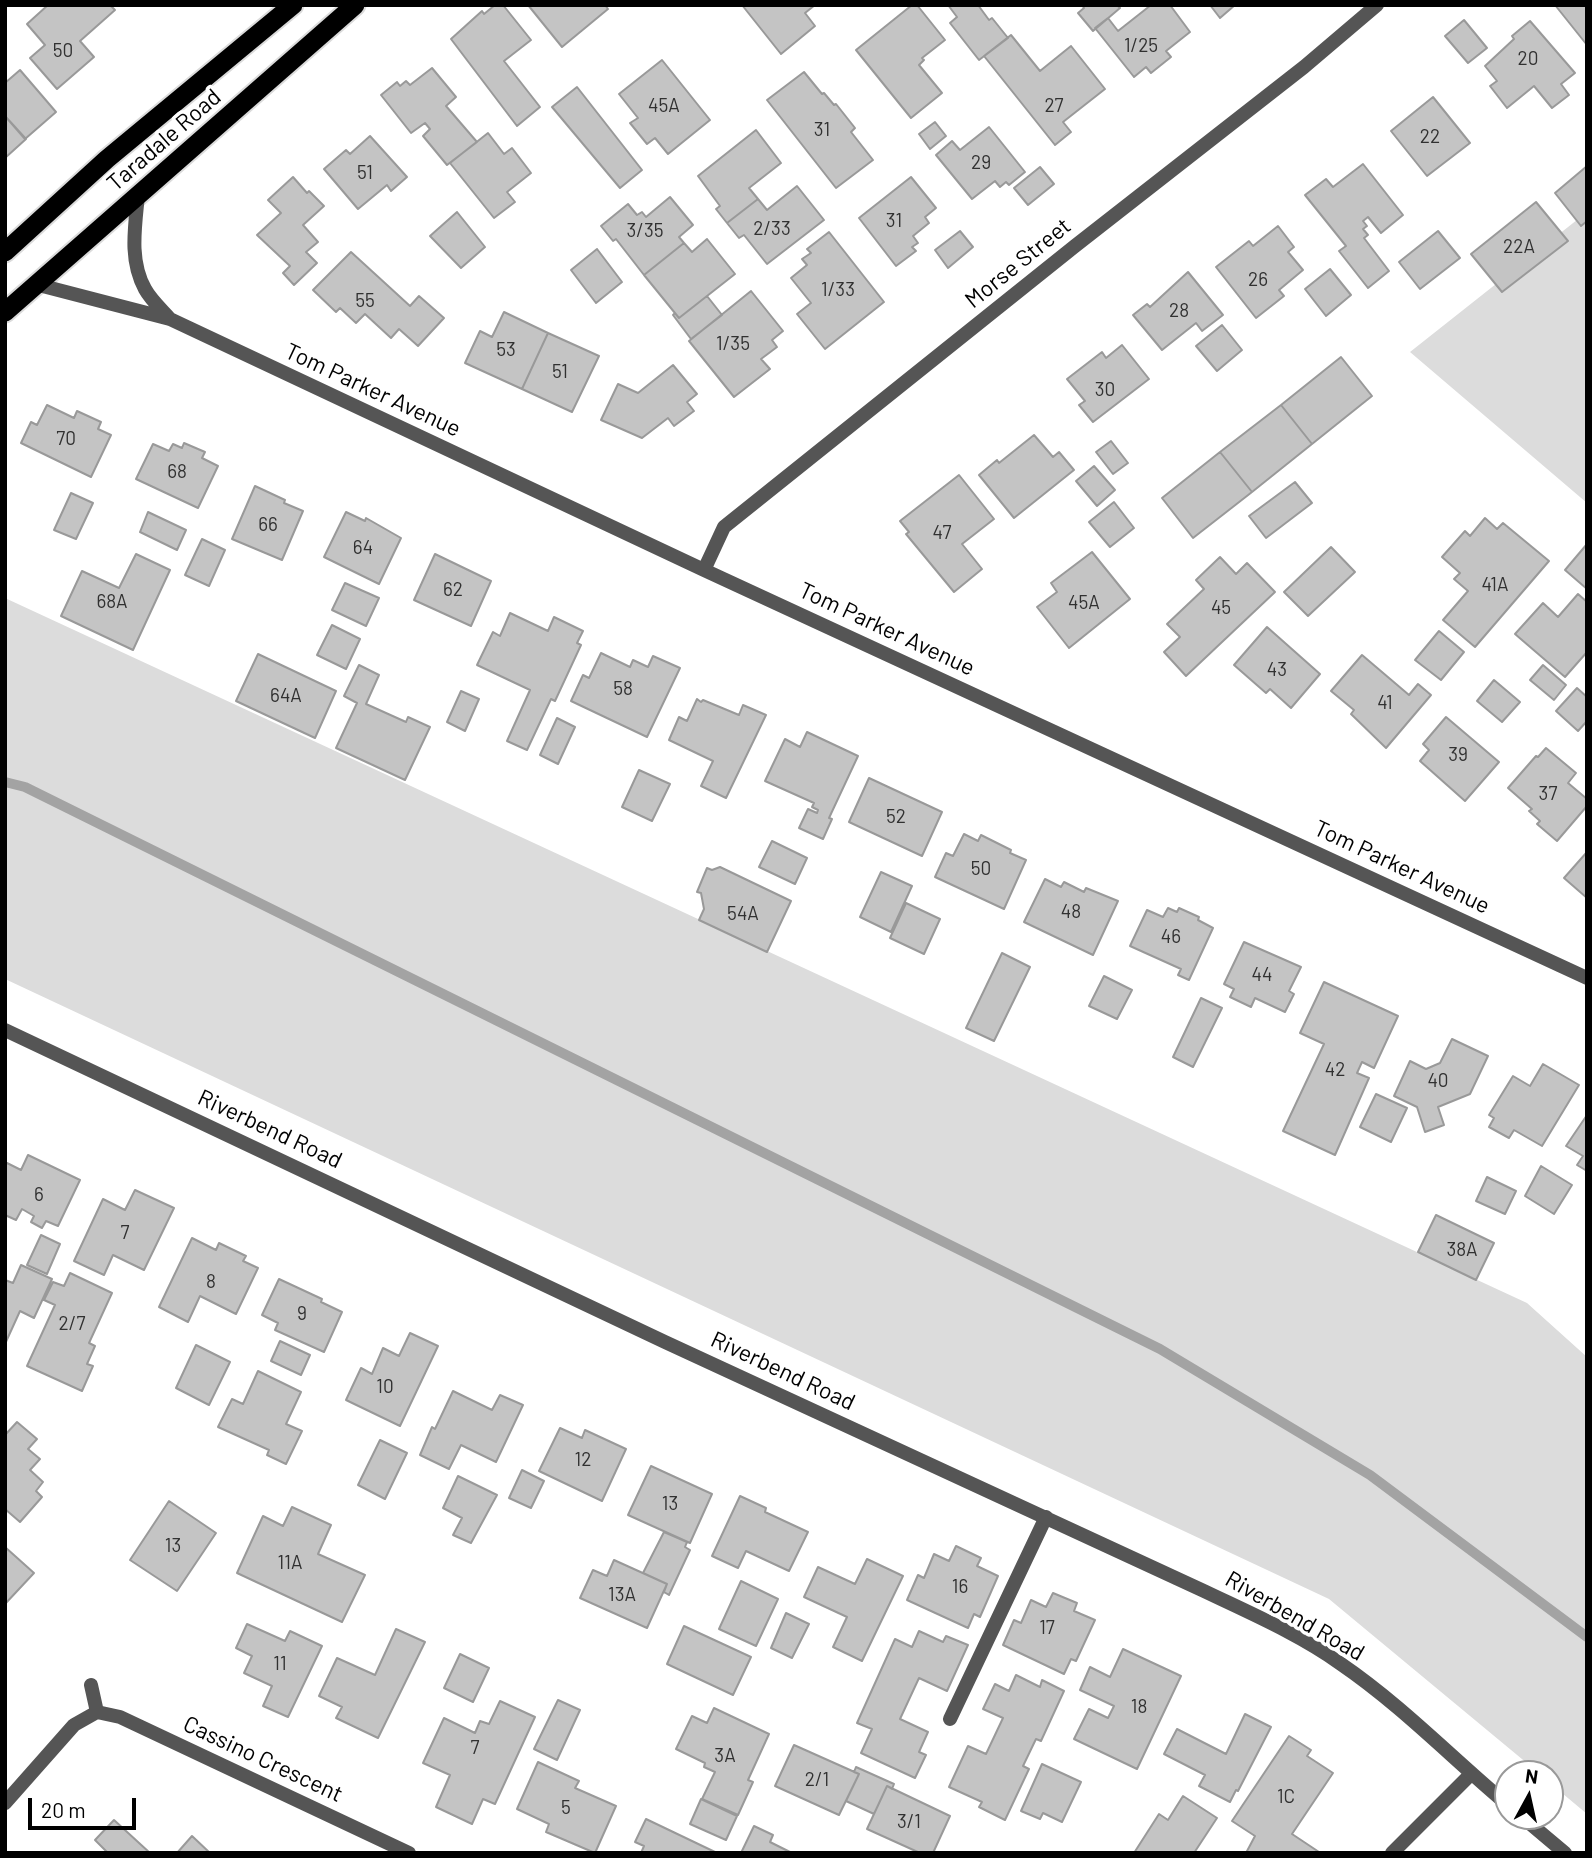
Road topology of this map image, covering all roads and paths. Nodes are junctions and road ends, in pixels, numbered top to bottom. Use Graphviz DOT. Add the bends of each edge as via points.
graph roads {
  1 [pos="293,5"];
  2 [pos="355,5"];
  3 [pos="1377,5"];
  4 [pos="138,195"];
  5 [pos="5,251"];
  6 [pos="36,284"];
  7 [pos="5,312"];
  8 [pos="170,319"];
  9 [pos="704,570"];
  10 [pos="1587,978"];
  11 [pos="5,1030"];
  12 [pos="1045,1517"];
  13 [pos="91,1685"];
  14 [pos="97,1712"];
  15 [pos="950,1719"];
  16 [pos="1471,1774"];
  17 [pos="1494,1793"];
  18 [pos="5,1803"];
  19 [pos="1538,1830"];
  20 [pos="409,1853"];
  21 [pos="1392,1853"];
  22 [pos="1565,1853"];
  1 -- 5 [label="highway, Taradale Road" via="107,159"];
  2 -- 4 [label="highway, Taradale Road"];
  3 -- 9 [label="street, Morse Street" via="724,527"];
  4 -- 6 [label="highway, Taradale Road"];
  4 -- 8 [label="street, Tom Parker Avenue" via="133,243 136,267 145,289"];
  6 -- 7 [label="highway, Taradale Road"];
  6 -- 8 [label="street, Tom Parker Avenue"];
  8 -- 9 [label="street, Tom Parker Avenue"];
  9 -- 10 [label="street, Tom Parker Avenue"];
  11 -- 12 [label="street, Riverbend Road"];
  12 -- 15 [label="street"];
  12 -- 16 [label="street, Riverbend Road" via="1288,1632 1340,1663"];
  13 -- 14 [label="street"];
  14 -- 18 [label="street" via="74,1725"];
  14 -- 20 [label="street, Cassino Crescent" via="120,1717"];
  16 -- 17 [label="street, Riverbend Road"];
  16 -- 21 [label="street"];
  19 -- 22 [label="street"];
}
